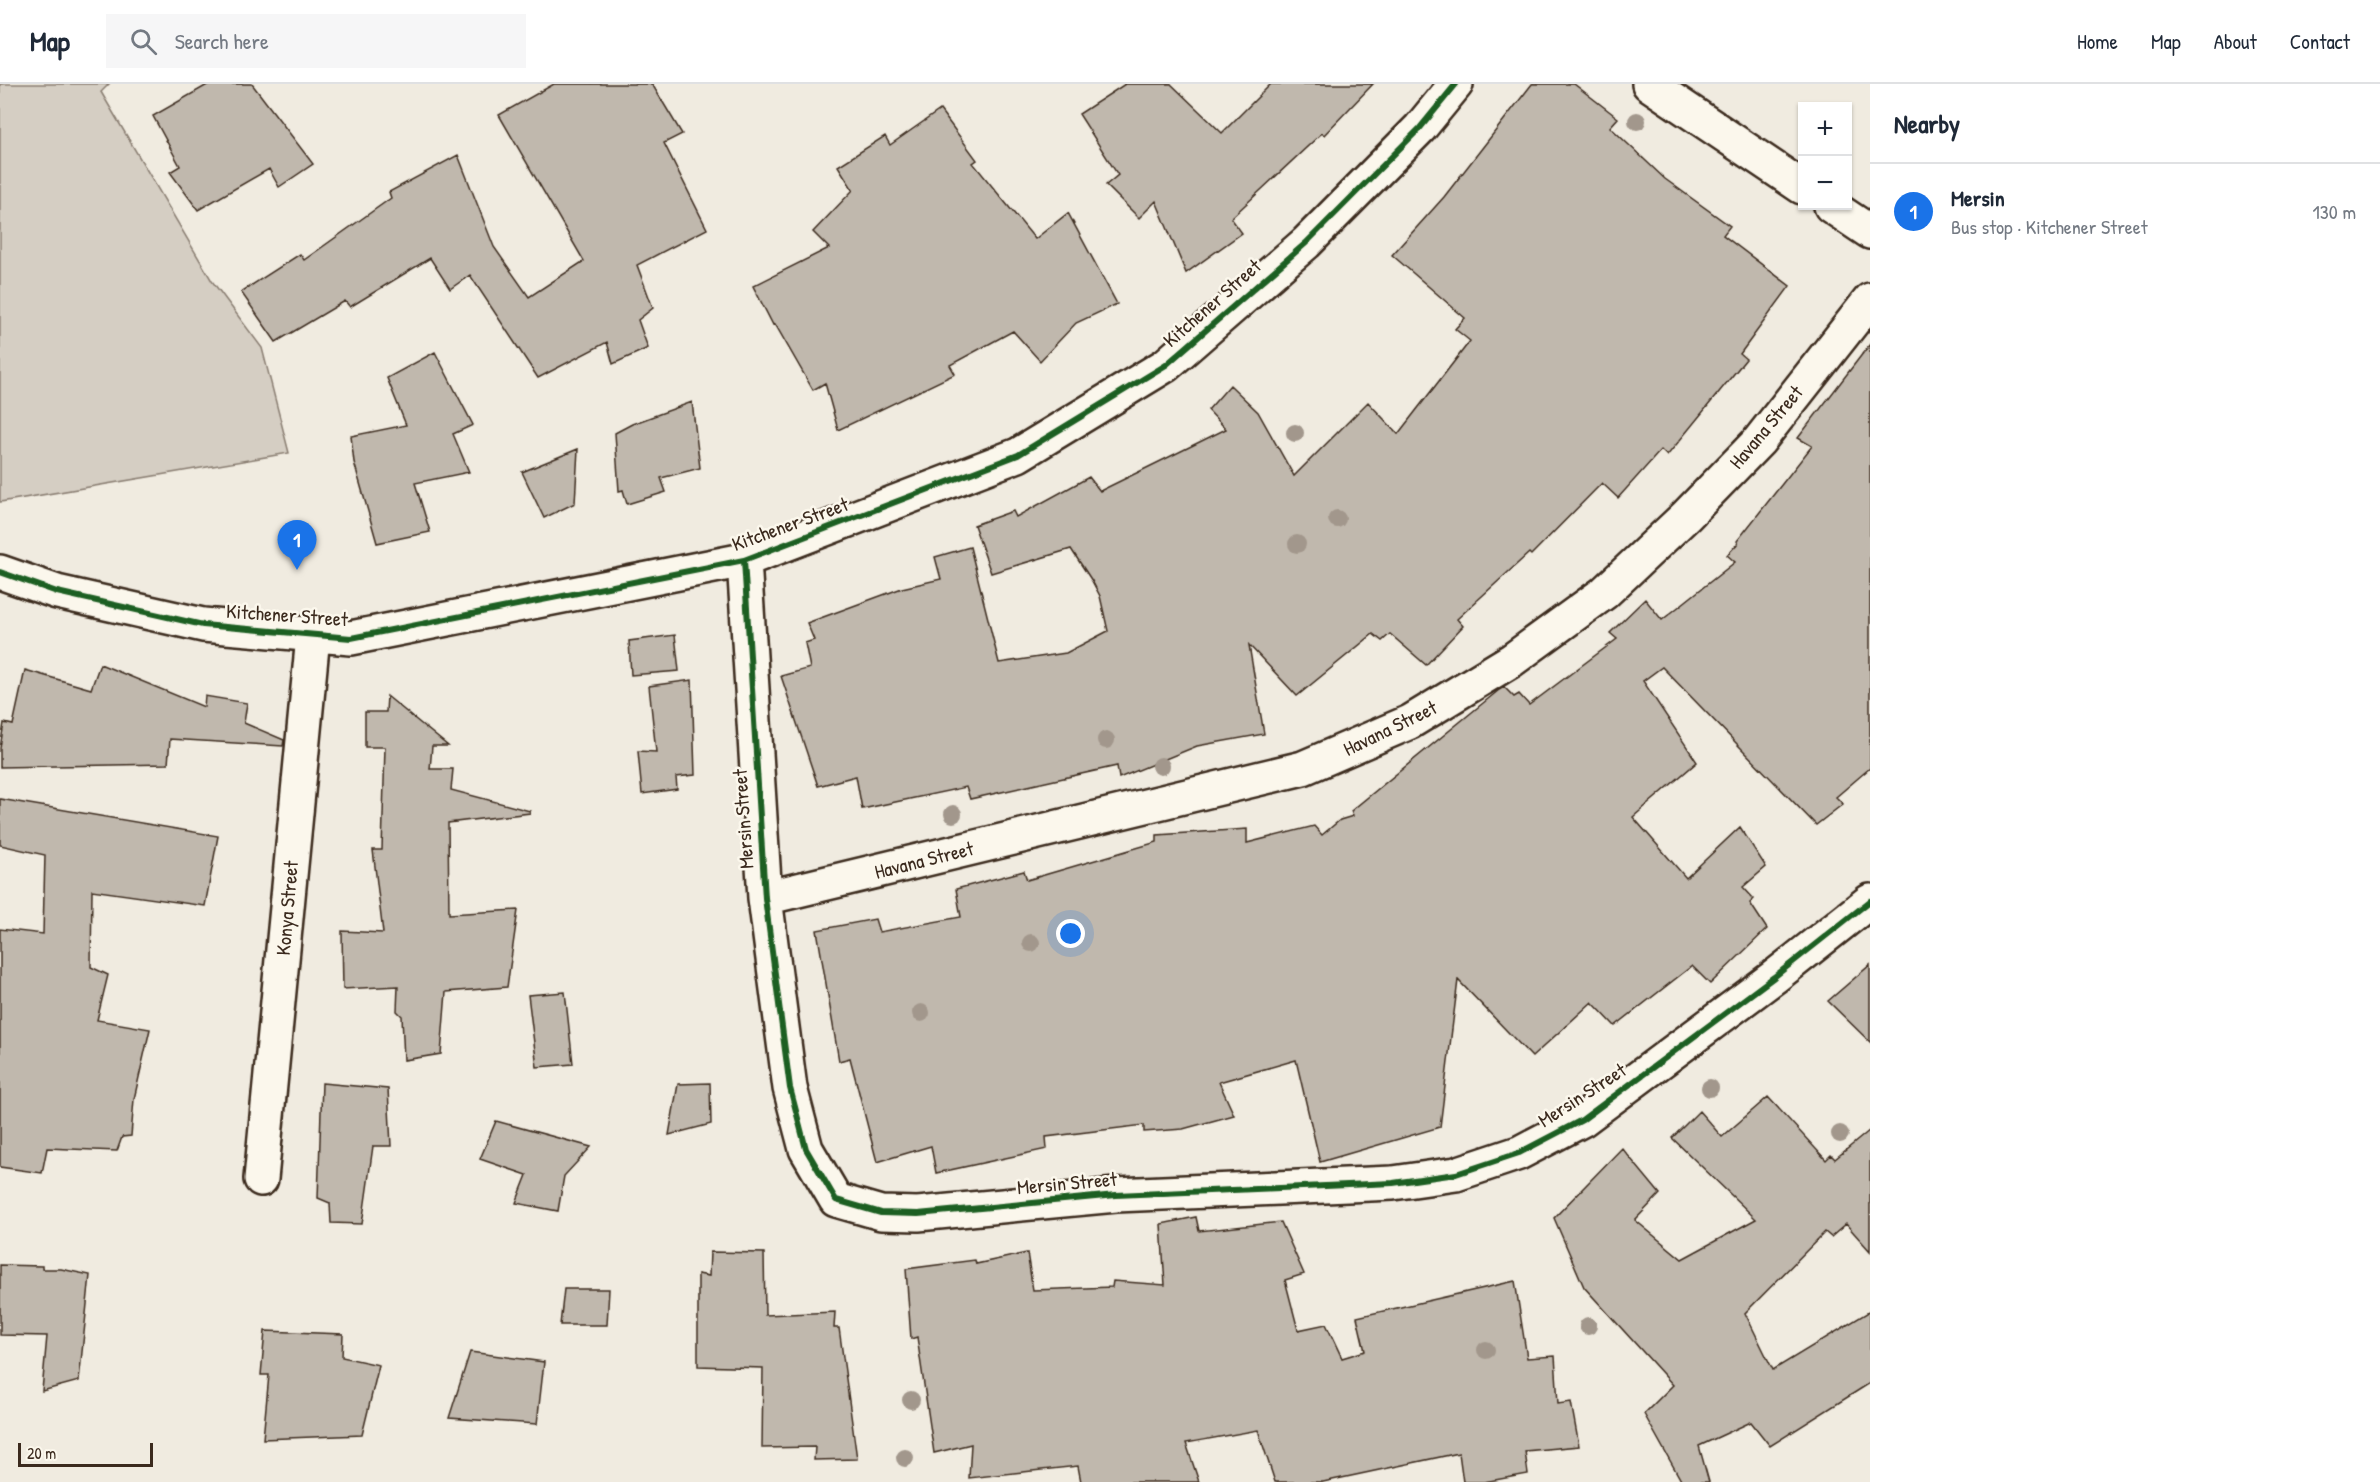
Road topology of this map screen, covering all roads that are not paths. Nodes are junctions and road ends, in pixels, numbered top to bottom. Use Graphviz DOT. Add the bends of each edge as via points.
graph roads {
  1 [pos="1456,84"];
  2 [pos="1649,84"];
  3 [pos="1798,184"];
  4 [pos="1837,210"];
  5 [pos="1870,232"];
  6 [pos="1870,300"];
  7 [pos="744,561"];
  8 [pos="0,573"];
  9 [pos="313,636"];
  10 [pos="765,898"];
  11 [pos="1870,901"];
  12 [pos="261,1179"];
  1 -- 7 [label="street, Kitchener Street" via="1420,128 1306,243 1166,365 1018,455"];
  2 -- 3 [label="street"];
  4 -- 5 [label="street"];
  6 -- 10 [label="street, Havana Street" via="1759,441 1604,593 1512,660 1410,722 1303,768"];
  7 -- 9 [label="street, Kitchener Street" via="351,638"];
  7 -- 10 [label="street, Mersin Street"];
  8 -- 9 [label="street, Kitchener Street" via="57,592 203,625"];
  9 -- 12 [label="street, Konya Street"];
  10 -- 11 [label="street, Mersin Street" via="790,1088 806,1149 836,1200 881,1213 918,1214 1116,1195 1393,1183 1456,1174 1519,1153 1582,1120 1774,978"];
}
